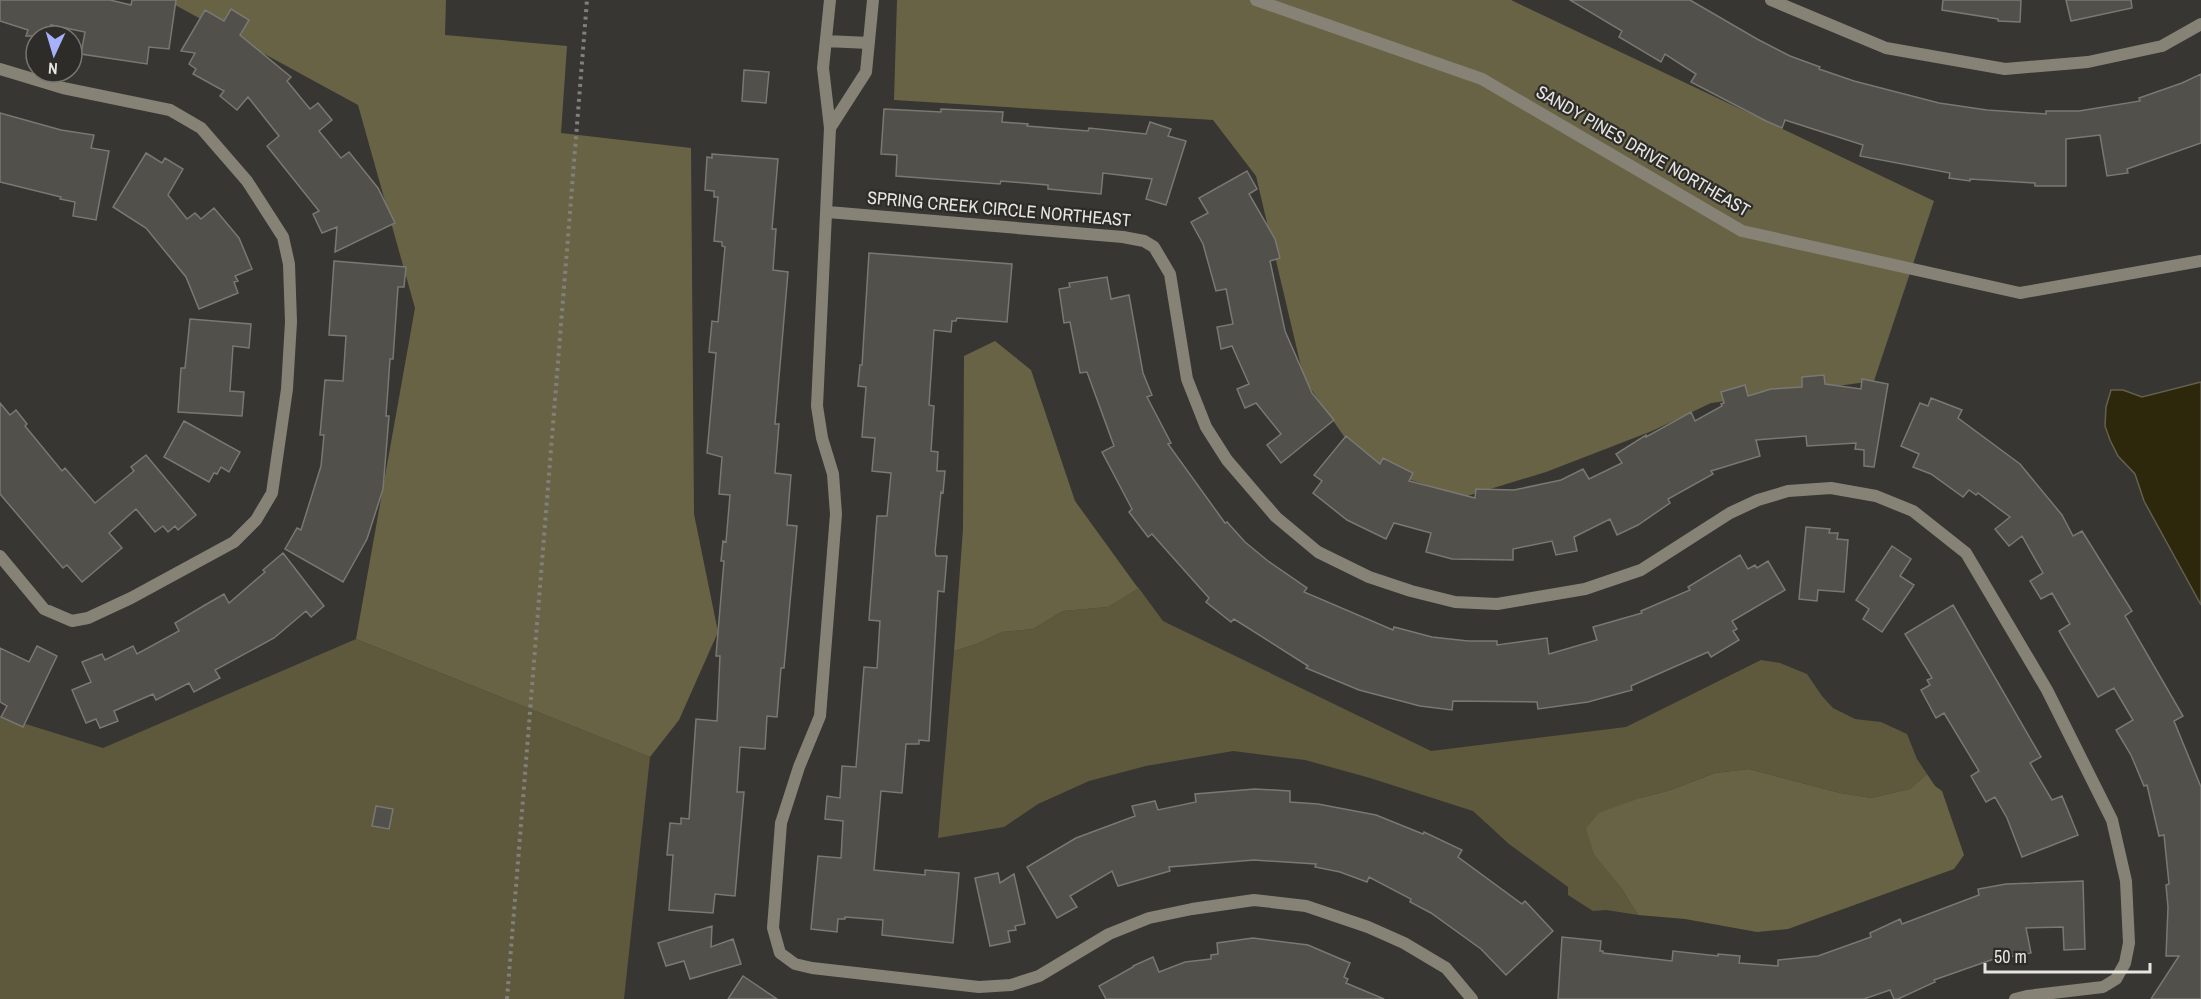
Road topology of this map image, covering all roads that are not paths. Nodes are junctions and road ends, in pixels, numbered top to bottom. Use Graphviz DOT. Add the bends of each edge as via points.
graph roads {
  1 [pos="830,0"];
  2 [pos="873,0"];
  3 [pos="1256,0"];
  4 [pos="1771,0"];
  5 [pos="2201,24"];
  6 [pos="826,40"];
  7 [pos="869,43"];
  8 [pos="0,69"];
  9 [pos="830,128"];
  10 [pos="828,212"];
  11 [pos="2201,261"];
  12 [pos="0,556"];
  13 [pos="1472,999"];
  14 [pos="2015,999"];
  1 -- 6 [label="street"];
  2 -- 7 [label="street"];
  3 -- 11 [label="street, SANDY PINES DRIVE NORTHEAST" via="1482,79 1742,231 2020,293"];
  4 -- 5 [label="street" via="1886,48 2005,69 2088,62 2162,46"];
  6 -- 7 [label="street"];
  6 -- 9 [label="street" via="823,68"];
  7 -- 9 [label="street" via="866,72"];
  8 -- 12 [label="street" via="63,88 170,110 201,128 247,181 283,237 289,264 291,322 287,389 272,493 256,520 234,542 88,618 72,621 44,609"];
  9 -- 10 [label="street"];
  10 -- 13 [label="street" via="817,406 833,474 836,514 820,716 781,823 773,928 780,953 795,964 812,968 979,987 1011,985 1039,976 1109,934 1149,918 1254,900 1306,906 1386,934 1446,968"];
  10 -- 14 [label="street, SPRING CREEK CIRCLE NORTHEAST" via="1123,237 1154,247 1170,274 1187,378 1206,427 1227,460 1276,517 1318,552 1369,577 1411,591 1455,602 1497,604 1585,589 1641,570 1730,513 1788,491 1831,488 1876,496 1913,511 1966,554 2047,690 2112,820 2126,881 2129,943 2125,963 2116,979 2103,987"];
}
